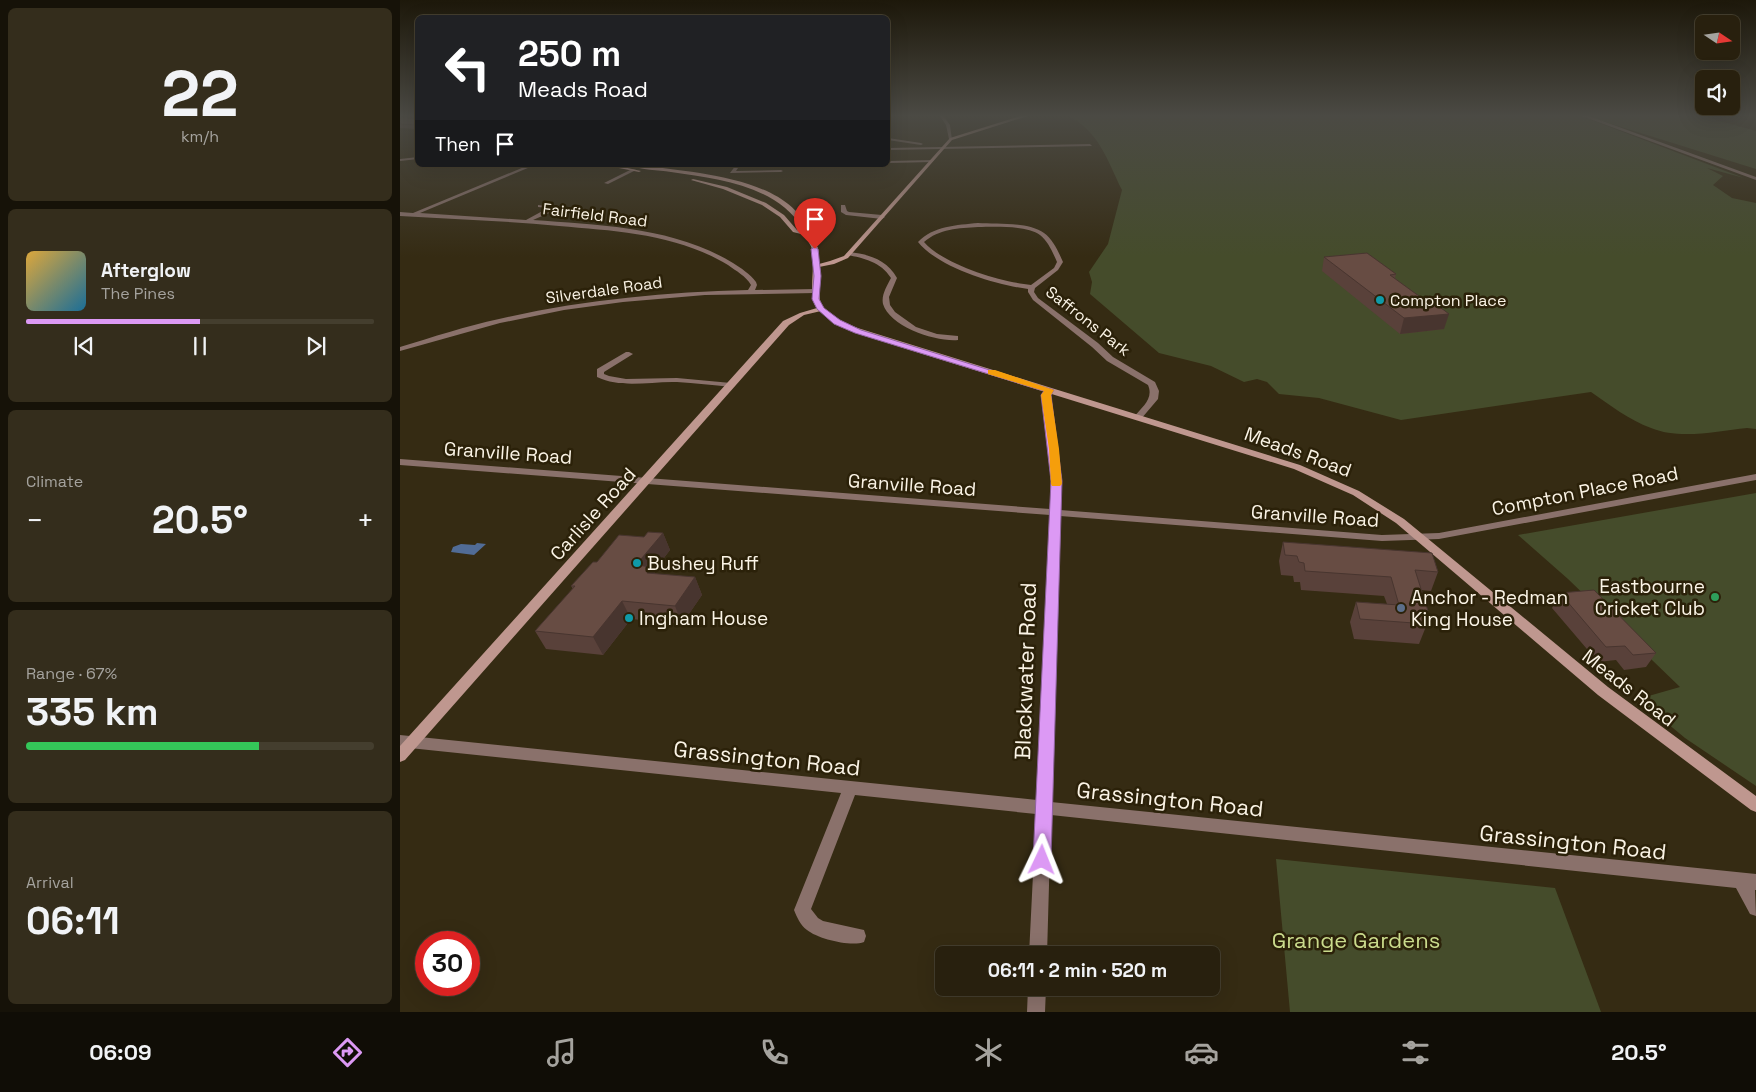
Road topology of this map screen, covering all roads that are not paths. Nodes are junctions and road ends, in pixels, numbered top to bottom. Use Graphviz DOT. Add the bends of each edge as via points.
graph roads {
  1 [pos="931,162"];
  2 [pos="1710,162"];
  3 [pos="528,167"];
  4 [pos="736,167"];
  5 [pos="633,168"];
  6 [pos="781,171"];
  7 [pos="1756,179"];
  8 [pos="606,183"];
  9 [pos="540,206"];
  10 [pos="843,206"];
  11 [pos="400,214"];
  12 [pos="413,214"];
  13 [pos="882,216"];
  14 [pos="400,220"];
  15 [pos="527,221"];
  16 [pos="807,234"];
  17 [pos="848,254"];
  18 [pos="817,266"];
  19 [pos="1032,287"];
  20 [pos="816,291"];
  21 [pos="751,292"];
  22 [pos="821,309"];
  23 [pos="955,338"];
  24 [pos="400,349"];
  25 [pos="629,354"];
  26 [pos="731,385"];
  27 [pos="1049,390"];
  28 [pos="1138,417"];
  29 [pos="400,462"];
  30 [pos="1756,477"];
  31 [pos="646,481"];
  32 [pos="1055,513"];
  33 [pos="1421,538"];
  34 [pos="406,741"];
  35 [pos="400,756"];
  36 [pos="850,788"];
  37 [pos="1756,805"];
  38 [pos="1044,807"];
  39 [pos="1748,881"];
  40 [pos="1756,908"];
  41 [pos="858,936"];
  42 [pos="1038,946"];
  43 [pos="1037,996"];
  44 [pos="1036,1012"];
  1 -- 13 [label="street"];
  2 -- 7 [label="street"];
  3 -- 12 [label="street"];
  4 -- 6 [label="street" via="732,172"];
  5 -- 8 [label="street"];
  5 -- 16 [label="street" via="733,191 764,204 782,216 795,231"];
  5 -- 16 [label="street" via="711,176 756,188 793,210 807,229"];
  9 -- 15 [label="street" via="552,207"];
  10 -- 13 [label="street" via="848,214"];
  11 -- 12 [label="street, Fairfield Road"];
  12 -- 14 [label="street"];
  12 -- 15 [label="street, Fairfield Road"];
  13 -- 17 [label="street"];
  15 -- 21 [label="street, Fairfield Road" via="644,234 690,246 710,253 752,279"];
  16 -- 18 [label="street" via="815,249"];
  17 -- 18 [label="street" via="838,261"];
  17 -- 23 [label="street" via="870,258 892,273 894,278 886,297 887,305 903,323 924,333"];
  18 -- 20 [label="street"];
  19 -- 19 [label="street, Saffrons Park" via="967,270 928,250 921,242 934,232 953,227 1007,227 1037,231 1048,239 1060,262 1056,269"];
  19 -- 28 [label="street, Saffrons Park" via="1035,299 1110,359 1152,384 1154,399"];
  20 -- 21 [label="street, Silverdale Road"];
  20 -- 22 [label="street"];
  21 -- 24 [label="street, Silverdale Road" via="663,296 564,308 482,325"];
  22 -- 26 [label="street, Carlisle Road" via="786,323"];
  22 -- 27 [label="street, Meads Road" via="837,322 858,331"];
  25 -- 26 [label="street" via="605,367 600,375 619,380"];
  26 -- 31 [label="street, Carlisle Road"];
  27 -- 28 [label="street, Meads Road"];
  27 -- 32 [label="street, Blackwater Road" via="1046,395 1056,481"];
  28 -- 33 [label="street, Meads Road" via="1297,467 1356,493"];
  29 -- 31 [label="street, Granville Road"];
  30 -- 33 [label="street, Compton Place Road"];
  31 -- 32 [label="street, Granville Road"];
  31 -- 34 [label="street, Carlisle Road"];
  32 -- 33 [label="street, Granville Road" via="1382,538"];
  32 -- 38 [label="street, Blackwater Road"];
  33 -- 37 [label="street, Meads Road" via="1602,691"];
  34 -- 35 [label="street, Carlisle Road"];
  34 -- 36 [label="street, Grassington Road"];
  36 -- 38 [label="street, Grassington Road"];
  36 -- 41 [label="street" via="802,910 806,920 818,928"];
  38 -- 39 [label="street, Grassington Road"];
  38 -- 42 [label="street, Blackwater Road"];
  39 -- 40 [label="street"];
  43 -- 44 [label="street"];
}
